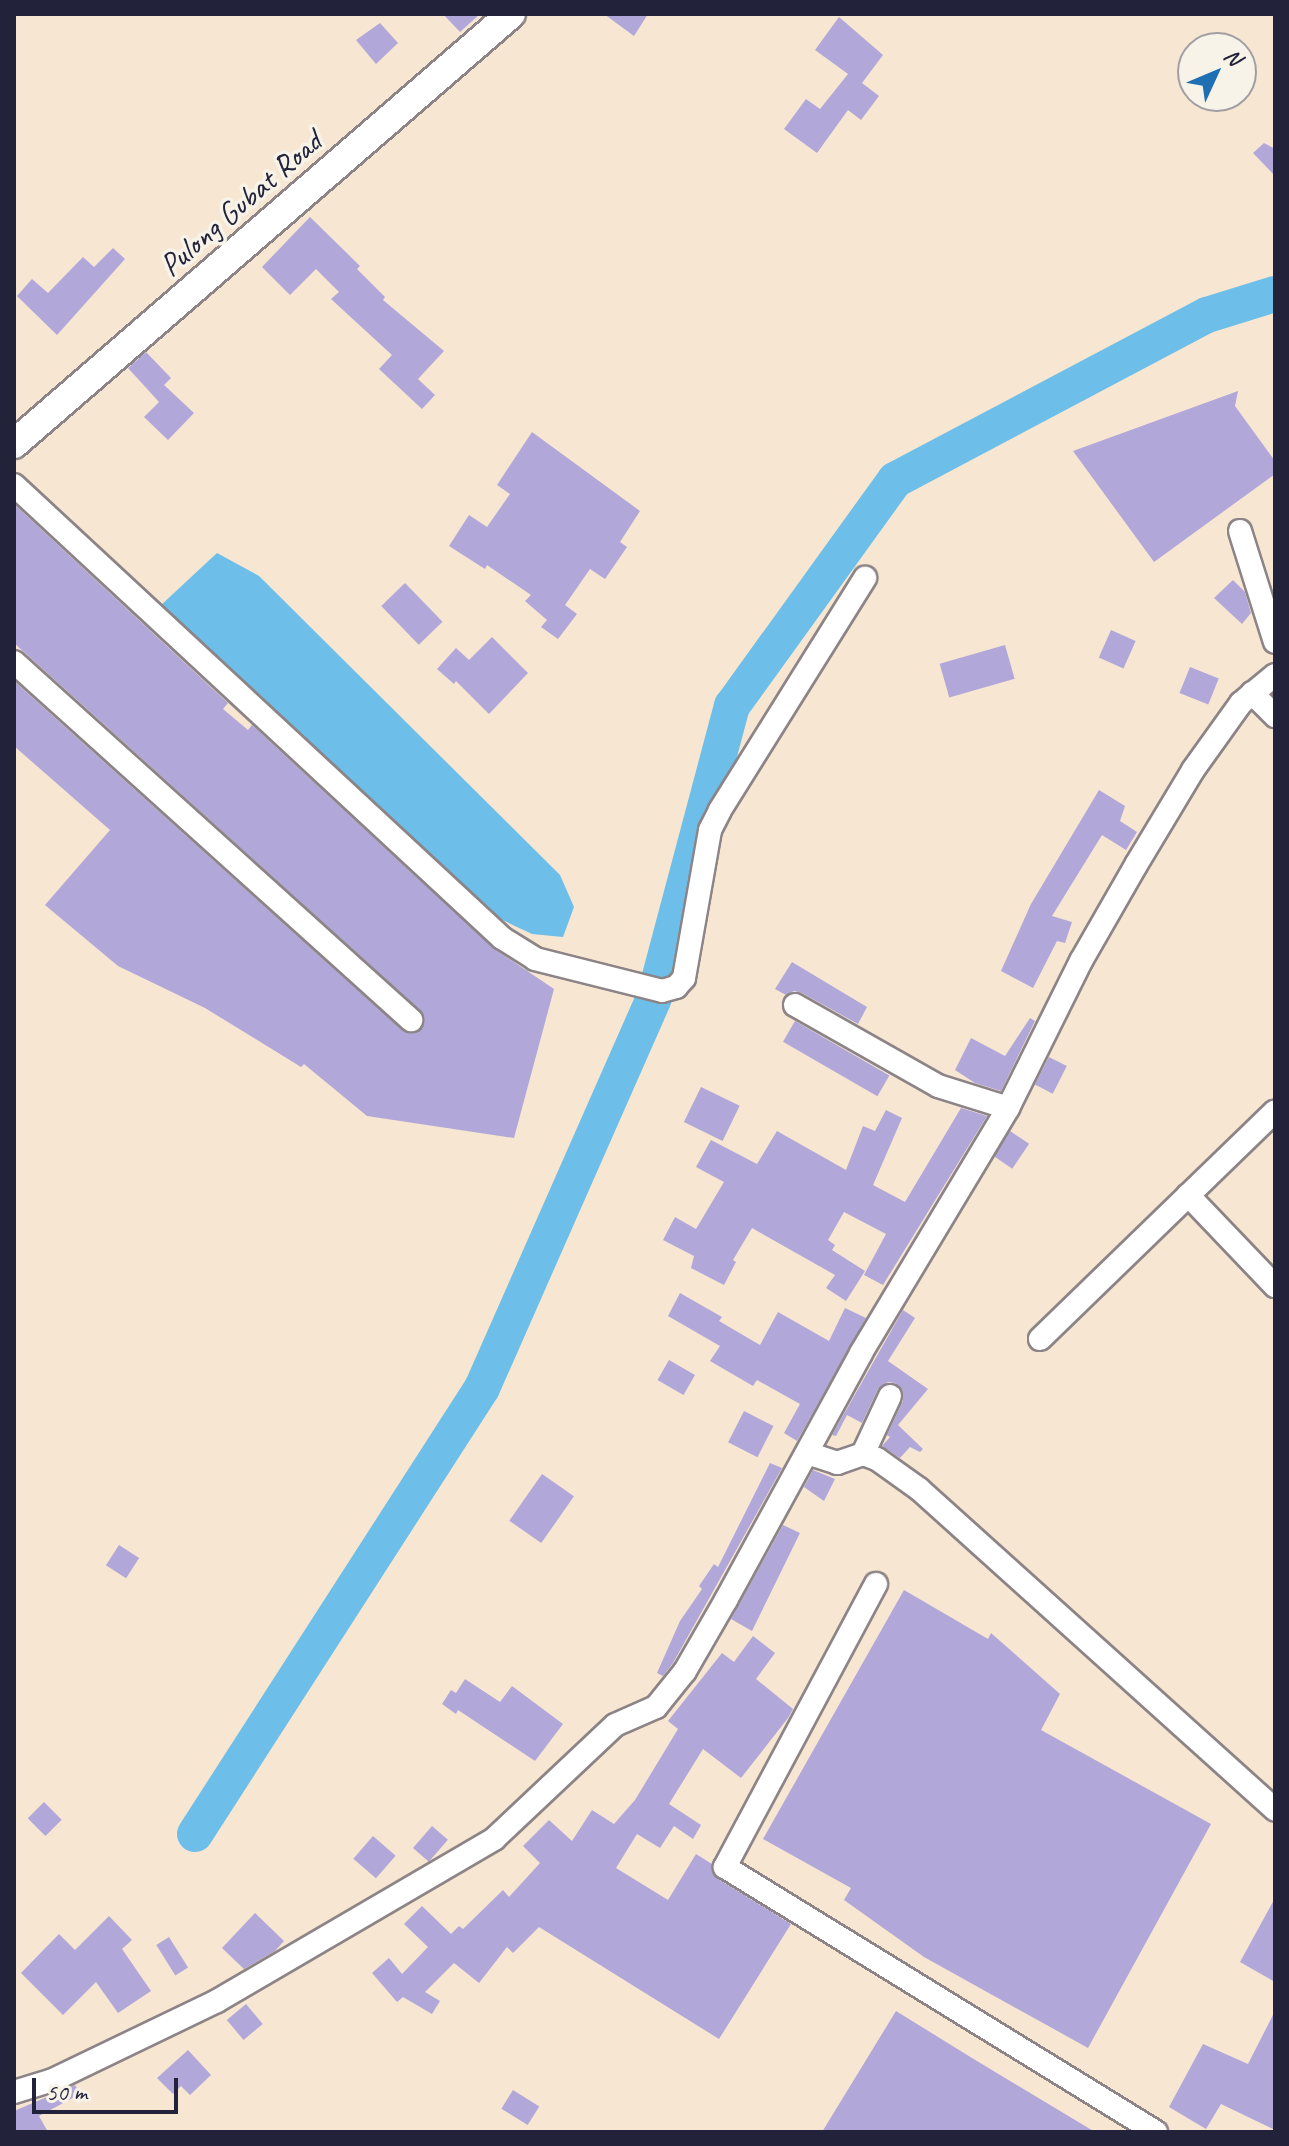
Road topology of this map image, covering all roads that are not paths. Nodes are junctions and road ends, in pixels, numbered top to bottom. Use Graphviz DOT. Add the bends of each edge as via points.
graph roads {
  1 [pos="511,14"];
  2 [pos="14,444"];
  3 [pos="14,485"];
  4 [pos="1240,531"];
  5 [pos="865,578"];
  6 [pos="1275,642"];
  7 [pos="14,662"];
  8 [pos="1275,675"];
  9 [pos="1252,693"];
  10 [pos="1275,716"];
  11 [pos="795,1005"];
  12 [pos="411,1020"];
  13 [pos="1008,1108"];
  14 [pos="1275,1111"];
  15 [pos="1188,1195"];
  16 [pos="1275,1286"];
  17 [pos="1040,1339"];
  18 [pos="890,1396"];
  19 [pos="807,1453"];
  20 [pos="863,1454"];
  21 [pos="876,1584"];
  22 [pos="1275,1809"];
  23 [pos="14,2092"];
  24 [pos="1156,2132"];
  1 -- 2 [label="main road, Pulong Gubat Road"];
  3 -- 5 [label="street" via="502,938 535,959 662,991 684,978 710,830"];
  4 -- 6 [label="street"];
  7 -- 12 [label="street"];
  8 -- 9 [label="street"];
  9 -- 10 [label="street"];
  9 -- 13 [label="street" via="1193,770 1136,865"];
  11 -- 13 [label="street" via="938,1086"];
  13 -- 19 [label="street"];
  14 -- 15 [label="street"];
  15 -- 16 [label="street"];
  15 -- 17 [label="street"];
  18 -- 20 [label="street"];
  19 -- 20 [label="street" via="837,1463"];
  19 -- 23 [label="street" via="685,1671 656,1707 615,1725 494,1839 217,2001 51,2081"];
  20 -- 22 [label="street" via="919,1489"];
  21 -- 24 [label="street" via="725,1867"];
}
